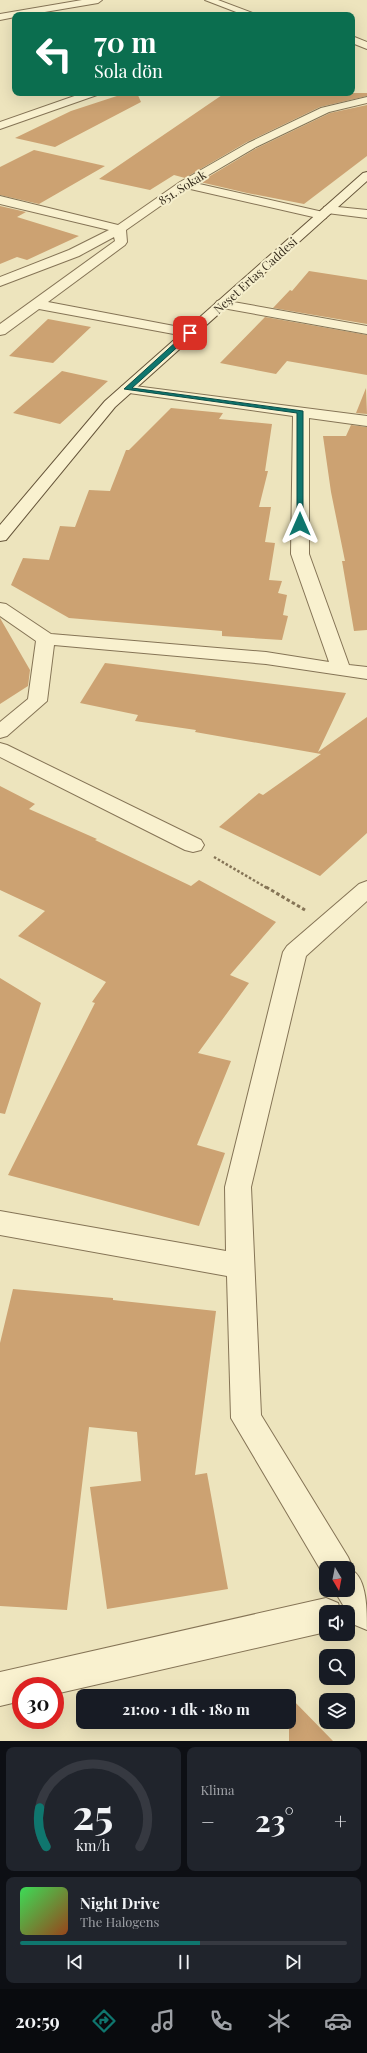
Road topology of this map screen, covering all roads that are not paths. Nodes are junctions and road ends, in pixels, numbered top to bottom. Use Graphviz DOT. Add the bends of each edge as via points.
graph roads {
  1 [pos="98,0"];
  2 [pos="210,0"];
  3 [pos="29,12"];
  4 [pos="244,12"];
  5 [pos="12,15"];
  6 [pos="0,17"];
  7 [pos="355,37"];
  8 [pos="367,46"];
  9 [pos="85,96"];
  10 [pos="367,100"];
  11 [pos="0,126"];
  12 [pos="367,175"];
  13 [pos="184,184"];
  14 [pos="0,200"];
  15 [pos="325,213"];
  16 [pos="367,214"];
  17 [pos="120,229"];
  18 [pos="0,282"];
  19 [pos="35,304"];
  20 [pos="222,304"];
  21 [pos="367,330"];
  22 [pos="0,331"];
  23 [pos="190,333"];
  24 [pos="127,389"];
  25 [pos="301,412"];
  26 [pos="367,421"];
  27 [pos="0,536"];
  28 [pos="0,608"];
  29 [pos="46,639"];
  30 [pos="341,669"];
  31 [pos="367,673"];
  32 [pos="0,732"];
  33 [pos="0,749"];
  34 [pos="193,845"];
  35 [pos="367,889"];
  36 [pos="0,1223"];
  37 [pos="240,1266"];
  38 [pos="333,1561"];
  39 [pos="319,1617"];
  40 [pos="0,1689"];
  1 -- 3 [label="street"];
  2 -- 4 [label="street"];
  5 -- 6 [label="street"];
  7 -- 8 [label="street"];
  9 -- 11 [label="street"];
  10 -- 13 [label="street, 851. Sokak" via="325,110 252,145"];
  12 -- 15 [label="street, Neşet Ertaş Caddesi"];
  13 -- 15 [label="street"];
  13 -- 17 [label="street, 851. Sokak"];
  14 -- 17 [label="street"];
  15 -- 16 [label="street"];
  15 -- 20 [label="street, Neşet Ertaş Caddesi"];
  17 -- 18 [label="street, 851. Sokak" via="74,254"];
  17 -- 19 [label="street" via="121,242"];
  19 -- 22 [label="street"];
  19 -- 23 [label="street"];
  20 -- 21 [label="street"];
  20 -- 23 [label="street, Neşet Ertaş Caddesi"];
  23 -- 24 [label="street, Neşet Ertaş Caddesi"];
  24 -- 25 [label="street"];
  24 -- 27 [label="street, Neşet Ertaş Caddesi" via="110,404"];
  25 -- 26 [label="street"];
  25 -- 30 [label="street" via="300,554"];
  28 -- 29 [label="street"];
  29 -- 30 [label="street" via="266,658"];
  29 -- 32 [label="street" via="37,701"];
  30 -- 31 [label="street"];
  33 -- 34 [label="street"];
  35 -- 37 [label="street" via="295,952 238,1187"];
  36 -- 37 [label="street"];
  37 -- 38 [label="street" via="246,1418"];
  39 -- 40 [label="street"];
}
